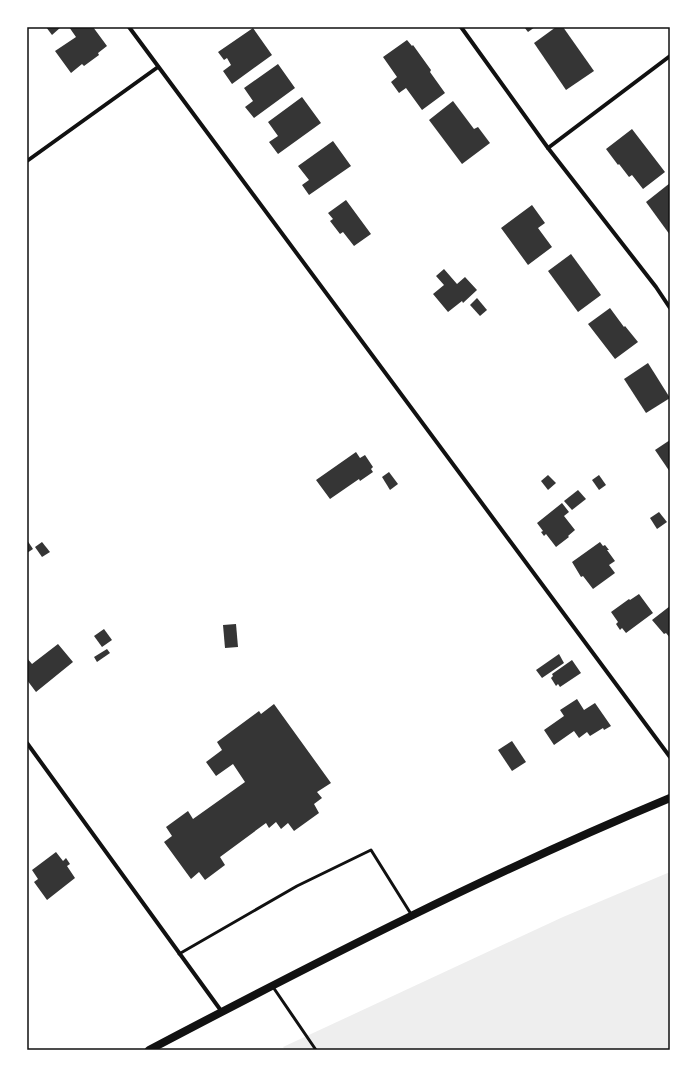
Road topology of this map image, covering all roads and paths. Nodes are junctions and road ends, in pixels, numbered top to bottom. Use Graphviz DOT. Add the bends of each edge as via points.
graph roads {
  1 [pos="129,27"];
  2 [pos="462,27"];
  3 [pos="670,56"];
  4 [pos="158,67"];
  5 [pos="548,148"];
  6 [pos="27,161"];
  7 [pos="670,308"];
  8 [pos="27,743"];
  9 [pos="670,757"];
  10 [pos="670,798"];
  11 [pos="412,915"];
  12 [pos="179,954"];
  13 [pos="272,986"];
  14 [pos="222,1012"];
  15 [pos="149,1050"];
  16 [pos="316,1050"];
  1 -- 4 [label="street"];
  2 -- 5 [label="street"];
  3 -- 5 [label="street"];
  4 -- 6 [label="street"];
  4 -- 9 [label="street"];
  5 -- 7 [label="street"];
  8 -- 12 [label="street"];
  10 -- 11 [label="main road" via="502,871"];
  11 -- 12 [label="lane" via="371,850 297,886"];
  11 -- 13 [label="main road"];
  12 -- 14 [label="street"];
  13 -- 14 [label="main road"];
  13 -- 16 [label="lane"];
  14 -- 15 [label="main road"];
}
